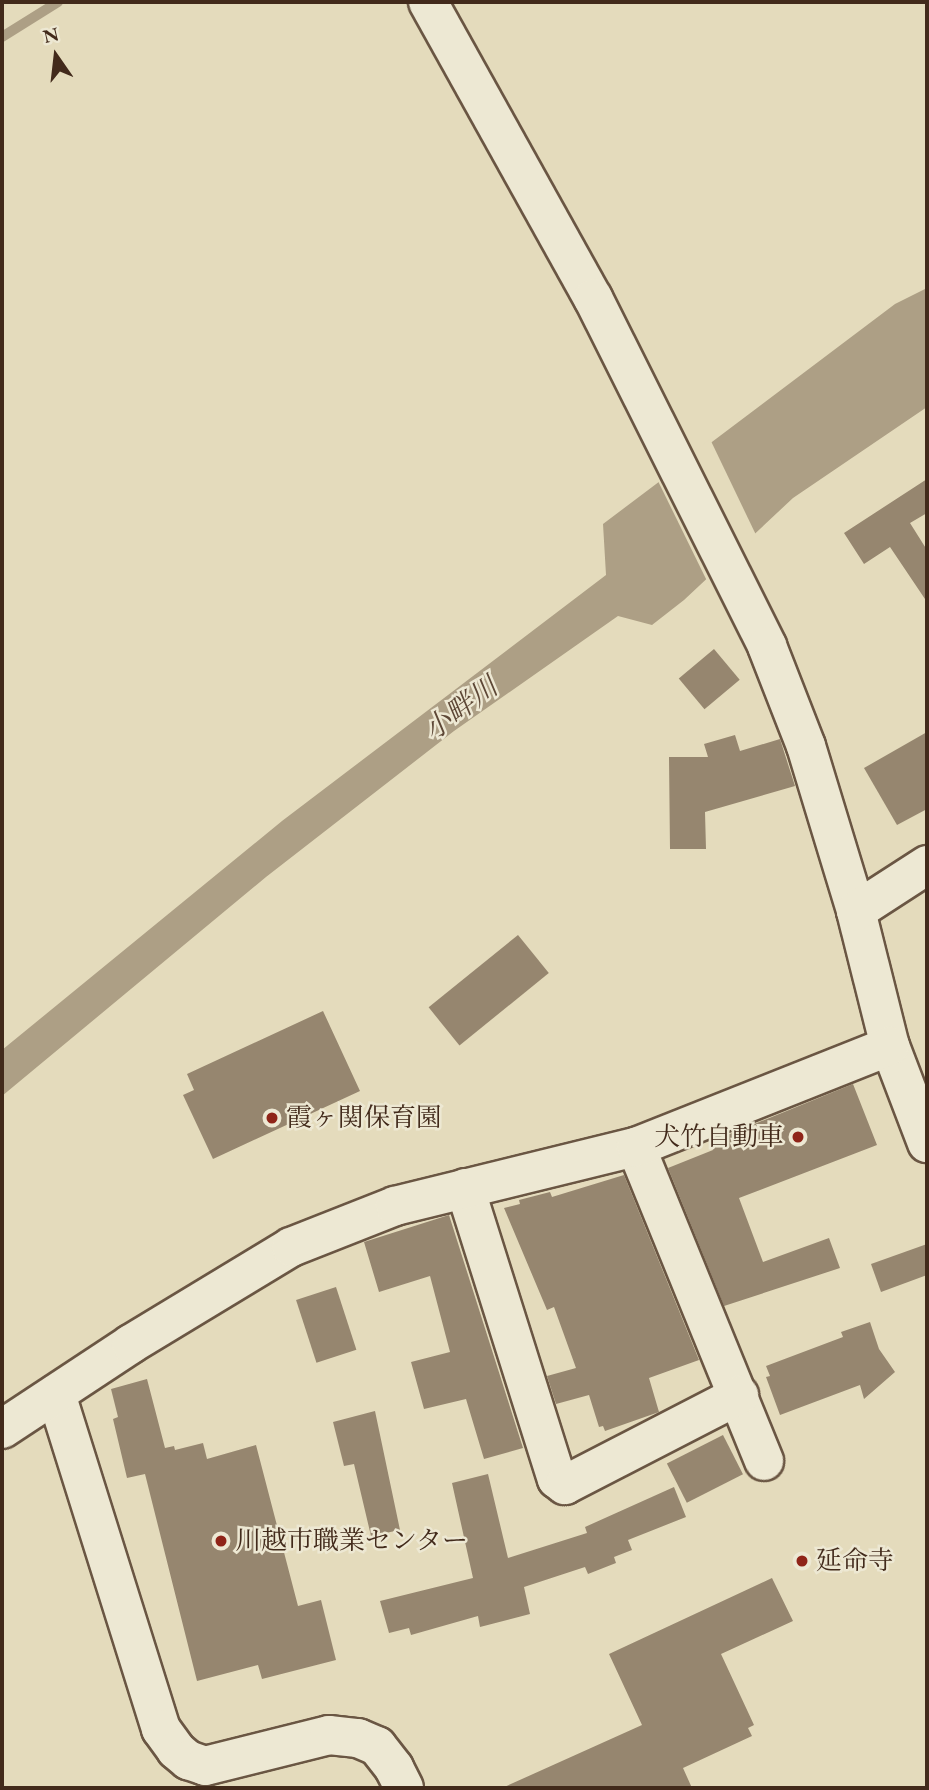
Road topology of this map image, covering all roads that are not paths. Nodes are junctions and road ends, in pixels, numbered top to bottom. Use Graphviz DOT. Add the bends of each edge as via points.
graph roads {
  1 [pos="428,2"];
  2 [pos="927,865"];
  3 [pos="856,911"];
  4 [pos="890,1046"];
  5 [pos="916,1078"];
  6 [pos="927,1143"];
  7 [pos="636,1147"];
  8 [pos="465,1188"];
  9 [pos="56,1394"];
  10 [pos="739,1395"];
  11 [pos="2,1429"];
  12 [pos="764,1461"];
  13 [pos="404,1788"];
  1 -- 3 [label="street" via="593,299 737,584 787,693"];
  2 -- 3 [label="street"];
  3 -- 4 [label="street"];
  4 -- 5 [label="street"];
  4 -- 7 [label="street"];
  5 -- 6 [label="street"];
  7 -- 8 [label="street"];
  7 -- 10 [label="street"];
  8 -- 9 [label="street" via="395,1206 291,1247"];
  8 -- 10 [label="street" via="557,1479 565,1485"];
  9 -- 11 [label="street"];
  9 -- 13 [label="street" via="161,1729 176,1750 205,1766 328,1735 358,1738 377,1746"];
  10 -- 12 [label="street"];
}
